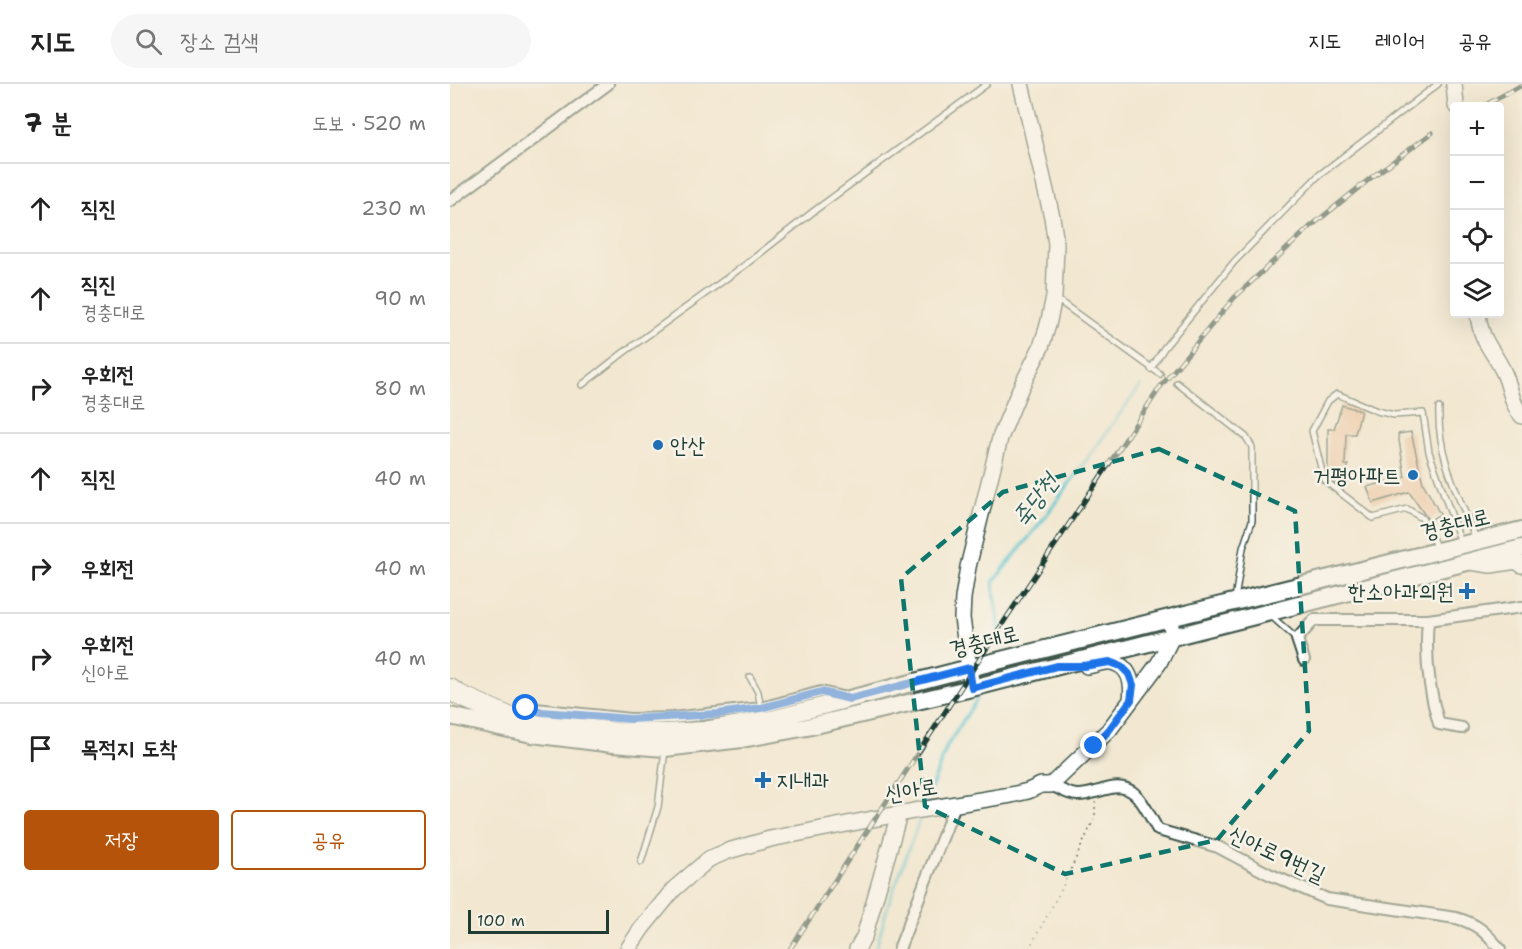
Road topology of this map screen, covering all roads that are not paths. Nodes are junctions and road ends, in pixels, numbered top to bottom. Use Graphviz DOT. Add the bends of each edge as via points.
graph roads {
  1 [pos="608,84"];
  2 [pos="987,84"];
  3 [pos="1021,84"];
  4 [pos="1438,84"];
  5 [pos="1454,84"];
  6 [pos="1456,102"];
  7 [pos="450,201"];
  8 [pos="1054,297"];
  9 [pos="1478,318"];
  10 [pos="1151,369"];
  11 [pos="1160,374"];
  12 [pos="1177,383"];
  13 [pos="582,385"];
  14 [pos="1438,408"];
  15 [pos="1522,416"];
  16 [pos="1483,531"];
  17 [pos="1508,531"];
  18 [pos="1474,534"];
  19 [pos="1460,537"];
  20 [pos="1452,539"];
  21 [pos="1522,548"];
  22 [pos="1440,551"];
  23 [pos="1464,562"];
  24 [pos="1522,565"];
  25 [pos="1234,602"];
  26 [pos="1310,602"];
  27 [pos="1522,607"];
  28 [pos="1267,612"];
  29 [pos="1169,618"];
  30 [pos="1314,620"];
  31 [pos="1428,620"];
  32 [pos="1173,635"];
  33 [pos="1297,639"];
  34 [pos="1304,660"];
  35 [pos="1057,666"];
  36 [pos="969,668"];
  37 [pos="750,677"];
  38 [pos="972,688"];
  39 [pos="450,689"];
  40 [pos="850,699"];
  41 [pos="1131,700"];
  42 [pos="450,706"];
  43 [pos="761,708"];
  44 [pos="519,713"];
  45 [pos="450,716"];
  46 [pos="1462,728"];
  47 [pos="666,733"];
  48 [pos="1051,785"];
  49 [pos="955,805"];
  50 [pos="906,812"];
  51 [pos="641,862"];
  52 [pos="628,949"];
  53 [pos="857,949"];
  54 [pos="899,949"];
  55 [pos="1500,949"];
  1 -- 7 [label="street"];
  2 -- 13 [label="lane"];
  3 -- 8 [label="street" via="1052,217 1056,244"];
  4 -- 10 [label="lane" via="1318,176 1234,262"];
  5 -- 6 [label="street"];
  8 -- 10 [label="lane"];
  8 -- 36 [label="street" via="1041,347 1000,438 968,567 962,618"];
  9 -- 15 [label="street" via="1487,347 1504,373 1516,410"];
  10 -- 11 [label="lane"];
  12 -- 25 [label="lane" via="1246,437 1252,447 1252,520"];
  14 -- 18 [label="lane" via="1445,465"];
  16 -- 18 [label="lane"];
  17 -- 22 [label="main road, 경충대로"];
  18 -- 19 [label="lane"];
  19 -- 20 [label="lane"];
  19 -- 22 [label="lane" via="1429,452 1423,414 1394,416 1337,394 1328,401 1312,431 1324,480 1372,518 1407,509 1422,518"];
  21 -- 23 [label="main road"];
  22 -- 23 [label="main road"];
  22 -- 25 [label="main road, 경충대로"];
  22 -- 26 [label="main road, 경충대로"];
  23 -- 24 [label="street" via="1491,565 1516,561"];
  25 -- 29 [label="main road, 경충대로"];
  26 -- 28 [label="main road, 경충대로"];
  26 -- 30 [label="lane"];
  27 -- 31 [label="street"];
  28 -- 32 [label="main road, 경충대로"];
  28 -- 33 [label="lane"];
  29 -- 32 [label="street"];
  29 -- 36 [label="main road, 경충대로"];
  30 -- 31 [label="street"];
  30 -- 33 [label="street"];
  31 -- 46 [label="street" via="1426,636 1438,724"];
  32 -- 35 [label="main road, 경충대로"];
  32 -- 41 [label="street, 신아로" via="1159,663"];
  33 -- 34 [label="street"];
  35 -- 38 [label="main road, 경충대로"];
  35 -- 41 [label="street" via="1110,662 1121,666 1133,685"];
  36 -- 38 [label="street"];
  36 -- 40 [label="main road, 경충대로"];
  37 -- 43 [label="lane"];
  38 -- 47 [label="main road, 경충대로" via="775,734 704,745"];
  39 -- 44 [label="highway" via="469,700"];
  40 -- 43 [label="street" via="821,692"];
  40 -- 47 [label="main road, 경충대로" via="772,719"];
  41 -- 48 [label="street, 신아로" via="1109,730"];
  42 -- 44 [label="main road, 경충대로"];
  43 -- 47 [label="street" via="718,714"];
  44 -- 47 [label="main road, 경충대로" via="616,731"];
  45 -- 47 [label="main road, 경충대로" via="532,734 614,744"];
  47 -- 51 [label="lane" via="658,807"];
  48 -- 49 [label="street, 신아로"];
  48 -- 55 [label="street, 신아로9번길" via="1076,796 1112,787 1128,790 1137,796 1158,830 1218,847 1327,899 1463,920 1482,929"];
  49 -- 50 [label="street, 신아로"];
  49 -- 54 [label="street"];
  50 -- 52 [label="street, 신아로" via="747,845 709,860 668,896"];
  50 -- 53 [label="street"];
}
